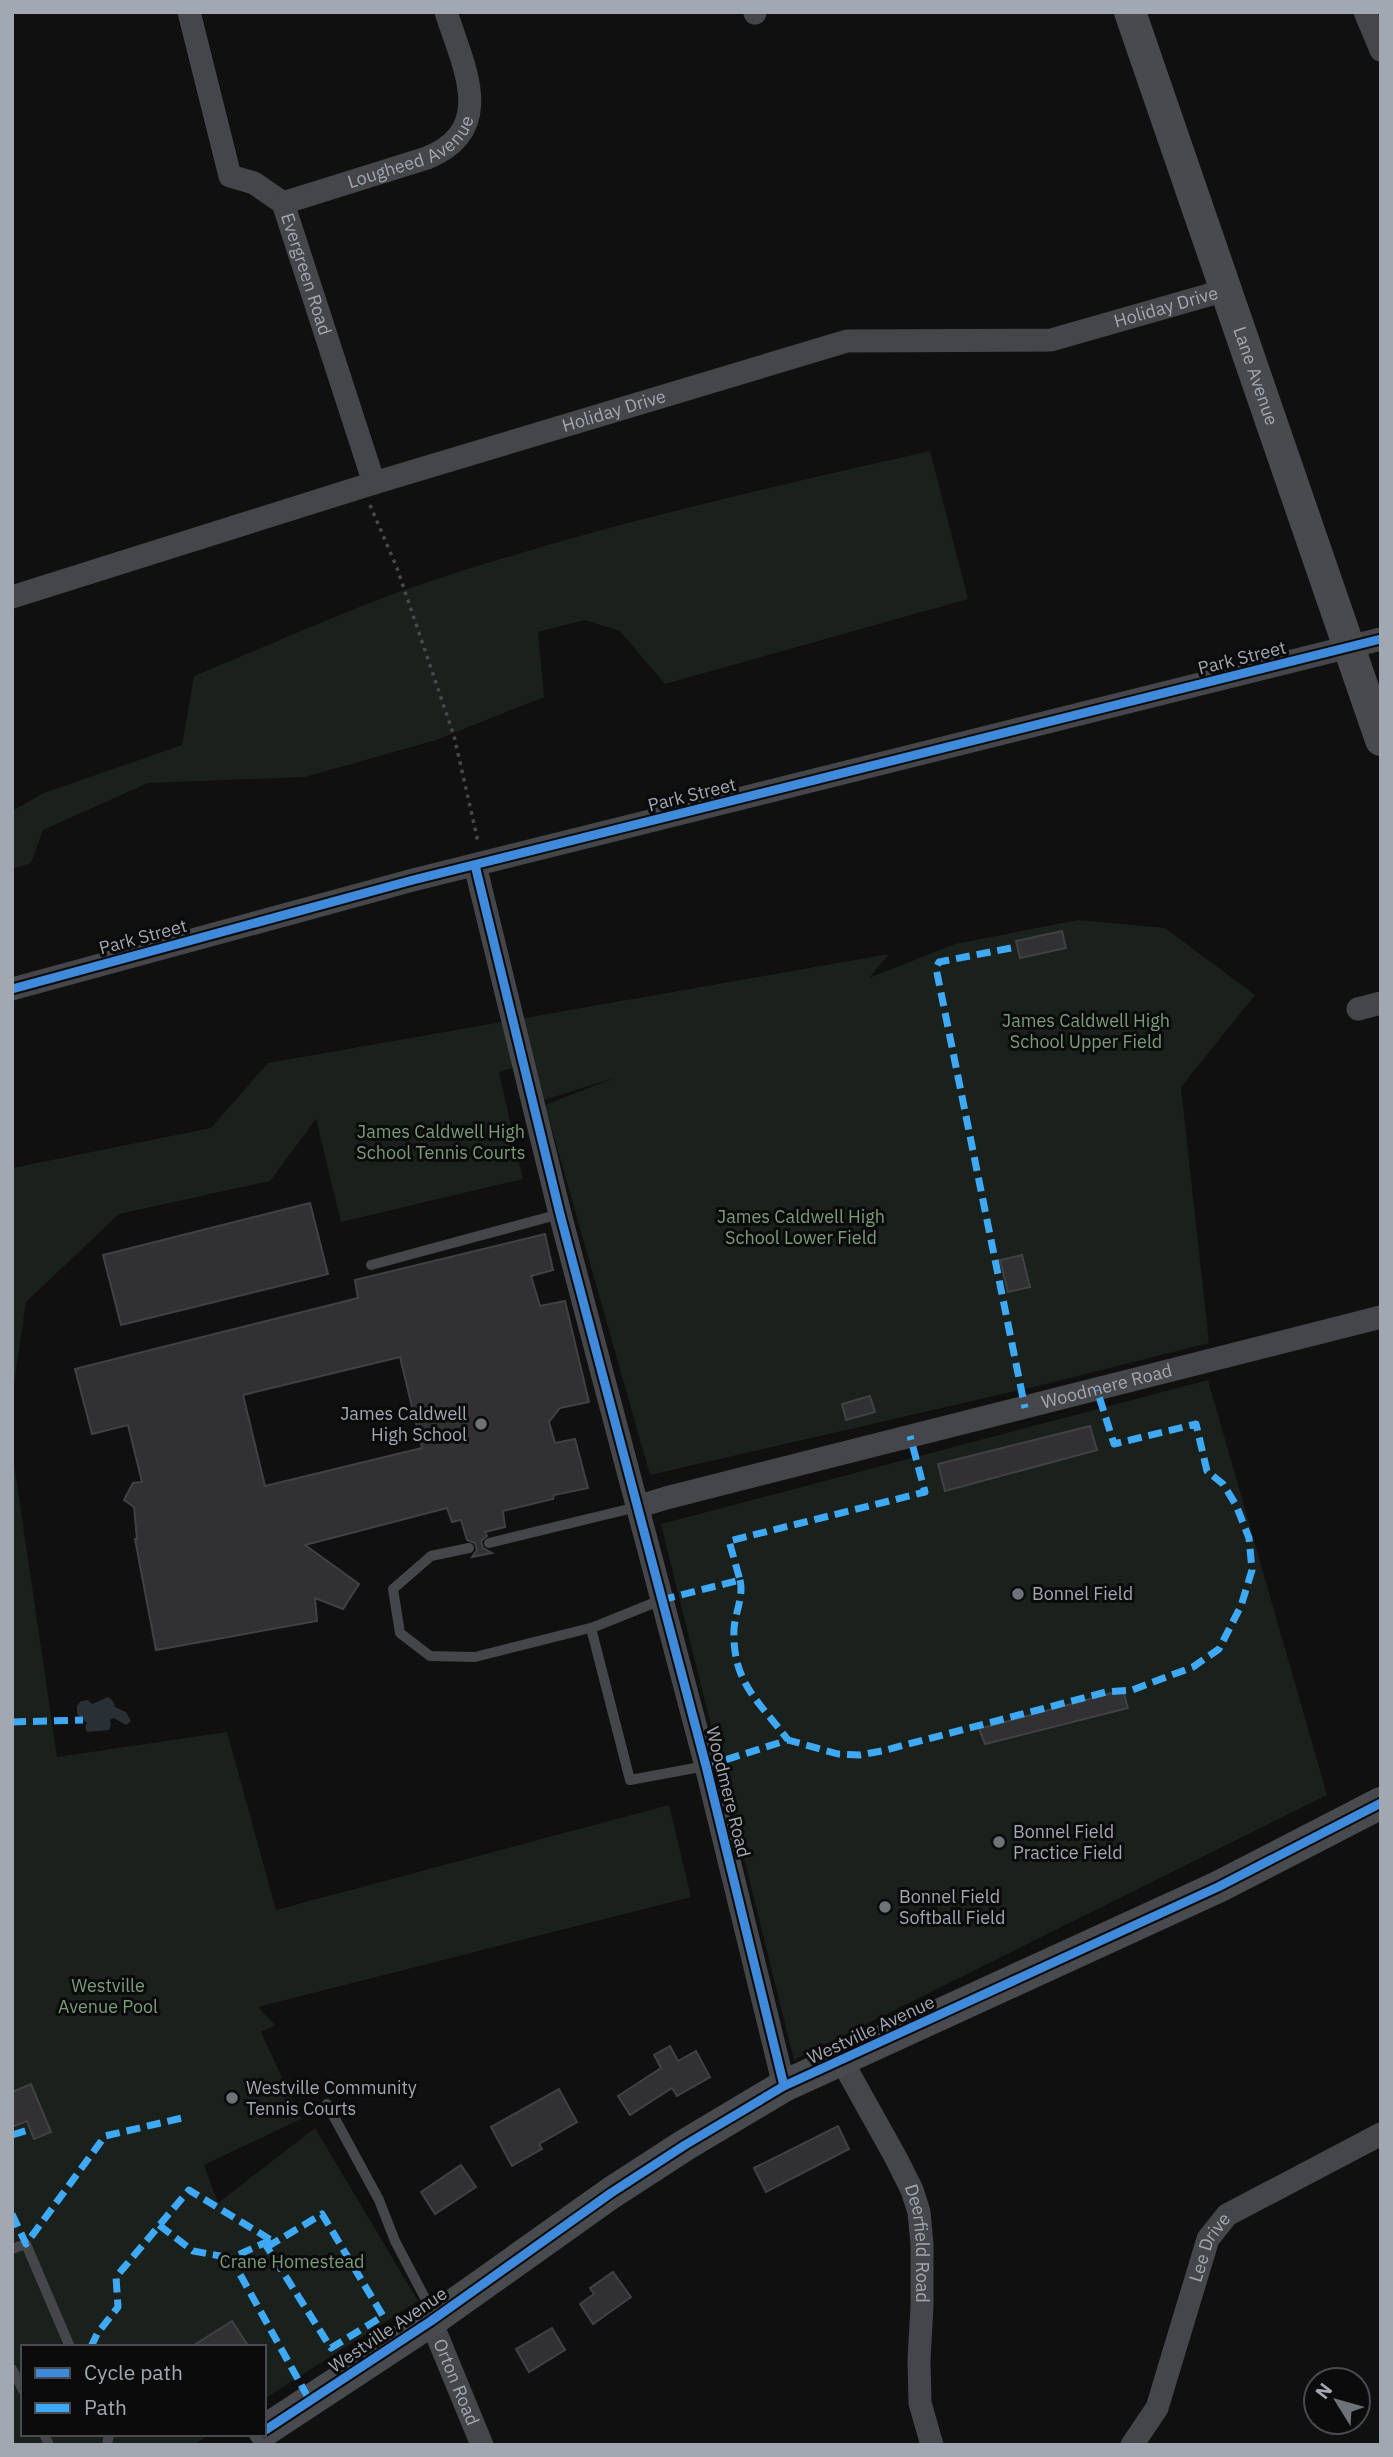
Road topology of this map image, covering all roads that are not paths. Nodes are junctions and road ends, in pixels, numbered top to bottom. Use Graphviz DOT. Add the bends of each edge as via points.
graph roads {
  1 [pos="188,12"];
  2 [pos="446,12"];
  3 [pos="1130,12"];
  4 [pos="1365,12"];
  5 [pos="1381,50"];
  6 [pos="283,203"];
  7 [pos="1226,290"];
  8 [pos="374,483"];
  9 [pos="12,597"];
  10 [pos="1381,639"];
  11 [pos="1348,648"];
  12 [pos="1381,740"];
  13 [pos="475,865"];
  14 [pos="12,989"];
  15 [pos="560,1214"];
  16 [pos="371,1265"];
  17 [pos="1381,1317"];
  18 [pos="637,1507"];
  19 [pos="489,1543"];
  20 [pos="469,1548"];
  21 [pos="661,1600"];
  22 [pos="590,1628"];
  23 [pos="706,1766"];
  24 [pos="1381,1803"];
  25 [pos="842,2061"];
  26 [pos="785,2086"];
  27 [pos="327,2104"];
  28 [pos="1381,2134"];
  29 [pos="12,2249"];
  30 [pos="431,2320"];
  31 [pos="69,2345"];
  32 [pos="12,2369"];
  33 [pos="21,2386"];
  34 [pos="266,2430"];
  35 [pos="481,2445"];
  36 [pos="932,2445"];
  37 [pos="1132,2445"];
  1 -- 6 [label="street, Evergreen Road" via="230,176 254,183"];
  2 -- 6 [label="street, Lougheed Avenue" via="471,107 457,140 427,158"];
  3 -- 7 [label="street, Lane Avenue"];
  4 -- 5 [label="street"];
  6 -- 8 [label="street, Evergreen Road"];
  7 -- 8 [label="street, Holiday Drive" via="1051,340 847,341"];
  7 -- 11 [label="street, Lane Avenue"];
  8 -- 9 [label="street, Holiday Drive"];
  10 -- 11 [label="street, Park Street"];
  11 -- 12 [label="street, Lane Avenue"];
  11 -- 13 [label="street, Park Street"];
  13 -- 14 [label="street, Park Street"];
  13 -- 15 [label="street"];
  15 -- 16 [label="lane"];
  15 -- 18 [label="street"];
  17 -- 18 [label="street, Woodmere Road"];
  18 -- 19 [label="lane"];
  18 -- 21 [label="street, Woodmere Road"];
  20 -- 22 [label="lane" via="431,1556 393,1589 400,1633 430,1656 475,1657"];
  21 -- 22 [label="lane"];
  21 -- 23 [label="street, Woodmere Road"];
  22 -- 23 [label="lane" via="630,1780"];
  23 -- 26 [label="street, Woodmere Road"];
  24 -- 25 [label="street, Westville Avenue" via="1218,1887"];
  25 -- 26 [label="street, Westville Avenue"];
  25 -- 36 [label="street, Deerfield Road" via="896,2158 919,2212 920,2403"];
  26 -- 30 [label="street, Westville Avenue" via="611,2193"];
  27 -- 30 [label="lane" via="379,2200"];
  28 -- 37 [label="street, Lee Drive" via="1227,2214 1208,2239 1157,2408"];
  29 -- 31 [label="lane" via="26,2244"];
  30 -- 34 [label="street, Westville Avenue"];
  30 -- 35 [label="street, Orton Road"];
  32 -- 33 [label="lane"];
}
